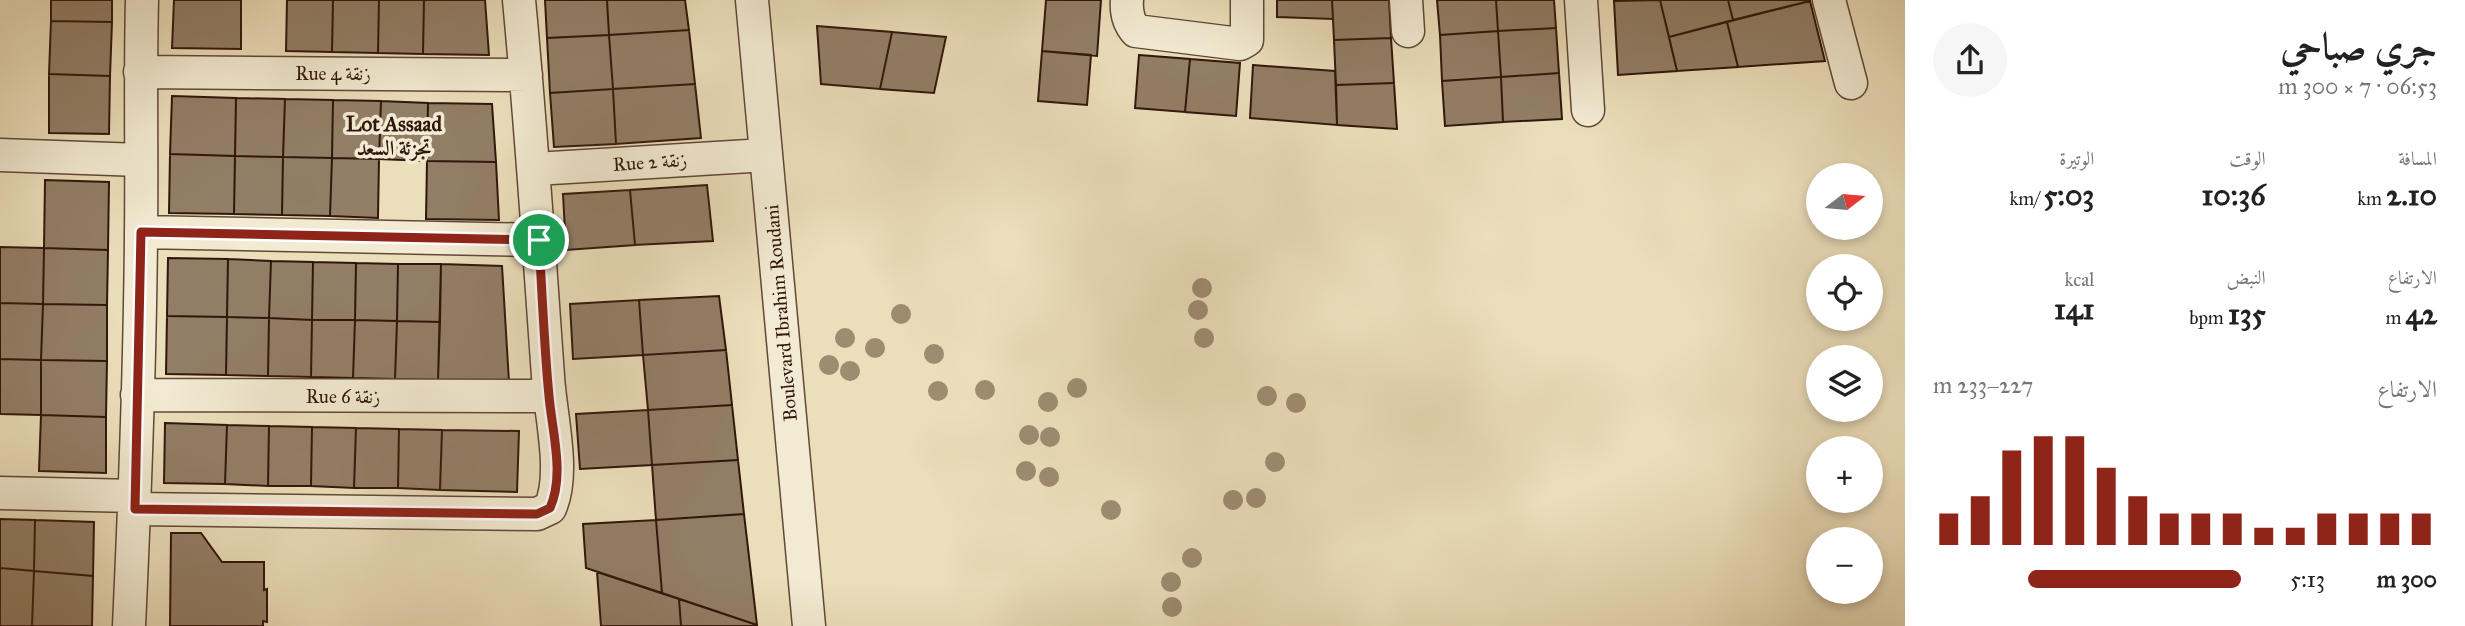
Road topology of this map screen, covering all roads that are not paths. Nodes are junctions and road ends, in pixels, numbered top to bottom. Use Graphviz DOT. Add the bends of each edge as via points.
graph roads {
  1 [pos="142,0"];
  2 [pos="519,0"];
  3 [pos="752,0"];
  4 [pos="1127,0"];
  5 [pos="1247,0"];
  6 [pos="1581,0"];
  7 [pos="1829,0"];
  8 [pos="140,72"];
  9 [pos="526,75"];
  10 [pos="1852,83"];
  11 [pos="1588,110"];
  12 [pos="0,155"];
  13 [pos="766,155"];
  14 [pos="140,160"];
  15 [pos="535,169"];
  16 [pos="141,232"];
  17 [pos="539,240"];
  18 [pos="137,396"];
  19 [pos="549,396"];
  20 [pos="0,493"];
  21 [pos="135,503"];
  22 [pos="129,626"];
  23 [pos="809,626"];
  1 -- 8 [label="street"];
  2 -- 9 [label="street"];
  3 -- 13 [label="street, Boulevard Ibrahim Roudani"];
  4 -- 5 [label="street" via="1128,17 1136,31 1240,44 1247,40"];
  6 -- 11 [label="street"];
  7 -- 10 [label="street"];
  8 -- 9 [label="street, Rue 4 زنقة"];
  8 -- 14 [label="street"];
  9 -- 15 [label="street"];
  12 -- 14 [label="street"];
  13 -- 15 [label="street, Rue 2 زنقة"];
  13 -- 23 [label="street, Boulevard Ibrahim Roudani"];
  14 -- 16 [label="street"];
  15 -- 17 [label="street"];
  16 -- 17 [label="street"];
  16 -- 18 [label="street"];
  17 -- 19 [label="street"];
  18 -- 19 [label="street, Rue 6 زنقة"];
  18 -- 21 [label="street"];
  19 -- 21 [label="street" via="556,453 554,499 550,508 537,514"];
  20 -- 21 [label="street"];
  21 -- 22 [label="street"];
}
